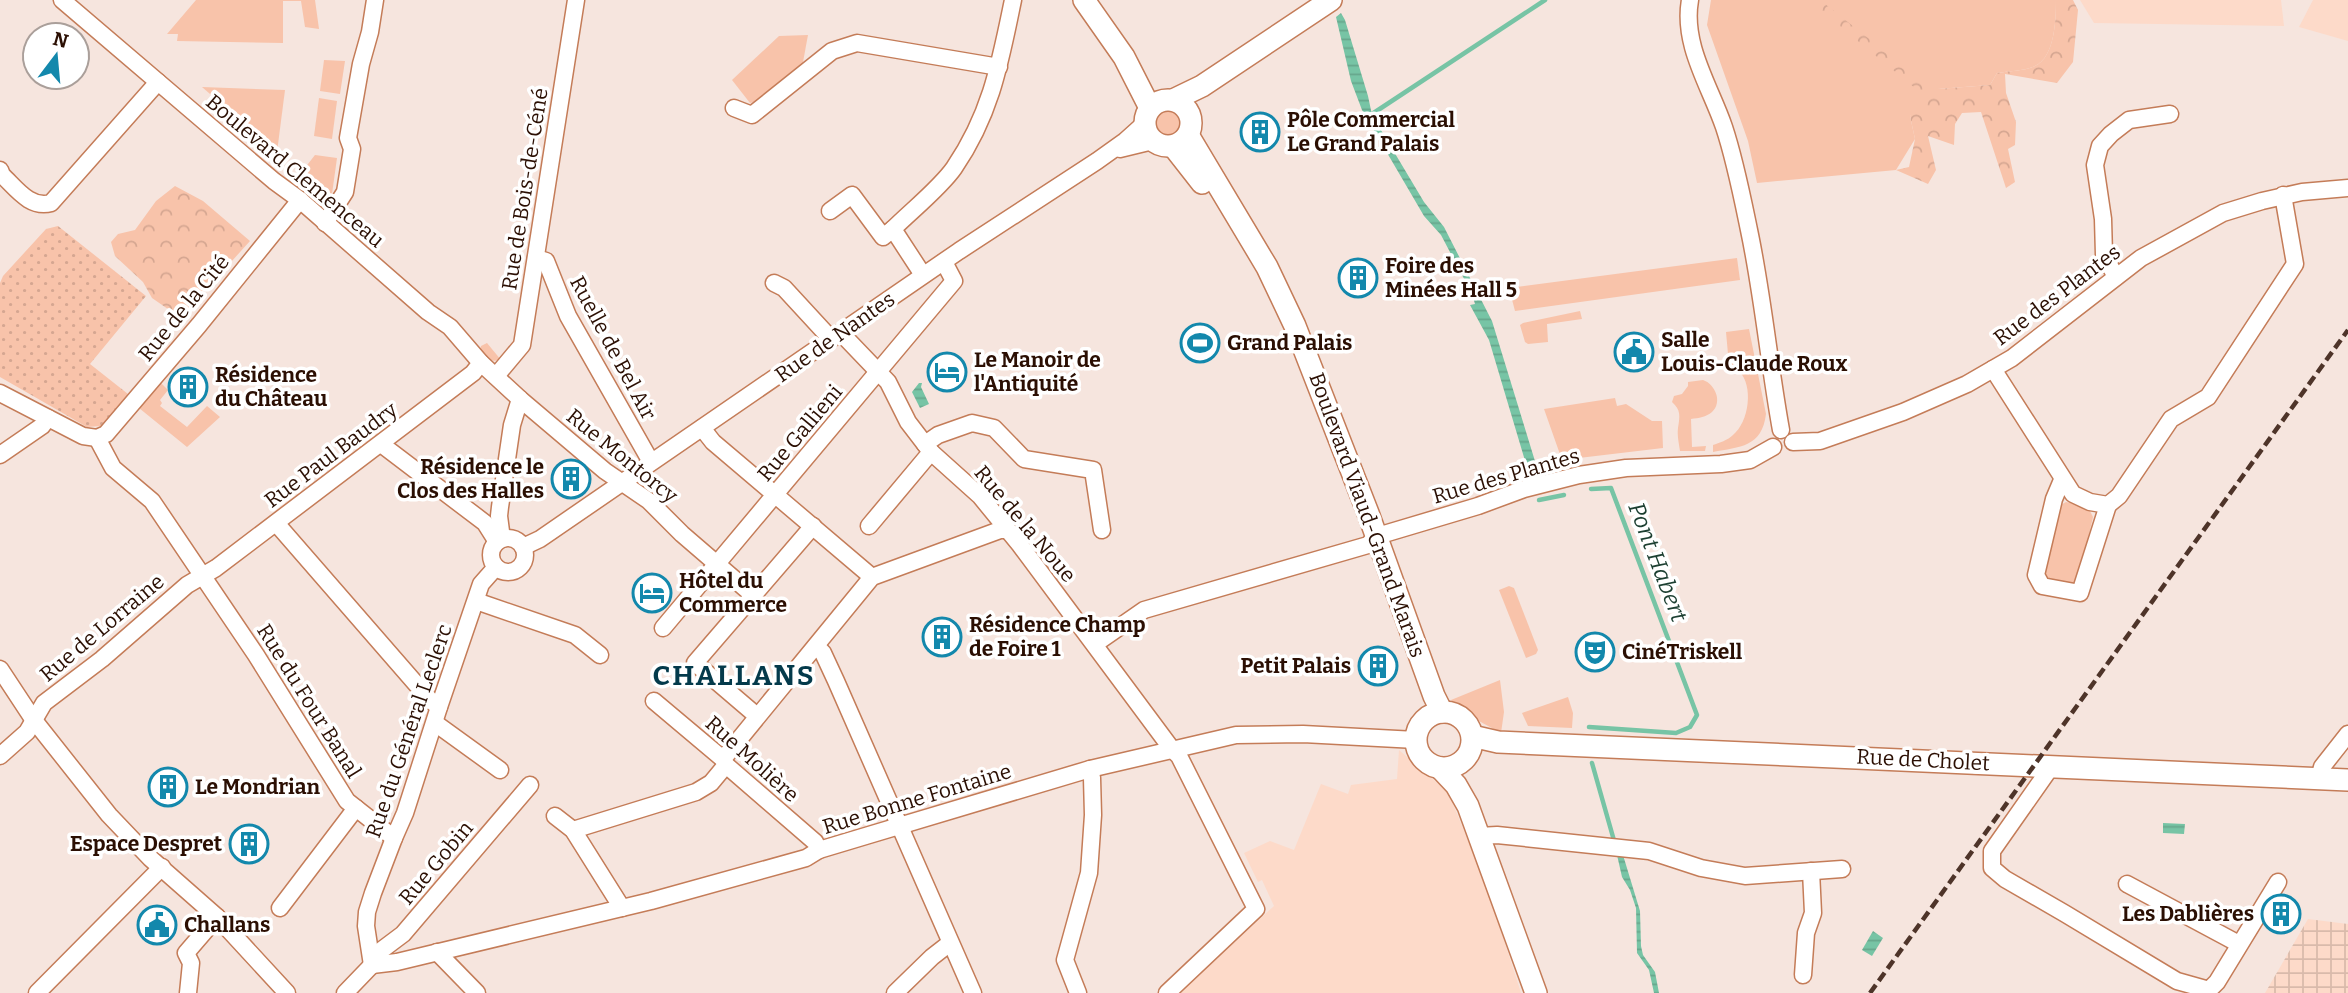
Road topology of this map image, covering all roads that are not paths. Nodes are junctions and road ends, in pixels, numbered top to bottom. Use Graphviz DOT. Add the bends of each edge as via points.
graph roads {
  1 [pos="62,0"];
  2 [pos="375,0"];
  3 [pos="576,0"];
  4 [pos="1013,0"];
  5 [pos="1084,0"];
  6 [pos="1331,0"];
  7 [pos="1690,0"];
  8 [pos="999,67"];
  9 [pos="158,82"];
  10 [pos="734,108"];
  11 [pos="2170,114"];
  12 [pos="1167,121"];
  13 [pos="0,170"];
  14 [pos="2348,188"];
  15 [pos="2283,195"];
  16 [pos="300,200"];
  17 [pos="830,211"];
  18 [pos="325,223"];
  19 [pos="893,229"];
  20 [pos="536,258"];
  21 [pos="944,262"];
  22 [pos="923,275"];
  23 [pos="2116,277"];
  24 [pos="774,283"];
  25 [pos="836,336"];
  26 [pos="481,363"];
  27 [pos="1993,369"];
  28 [pos="878,372"];
  29 [pos="496,376"];
  30 [pos="0,393"];
  31 [pos="520,399"];
  32 [pos="48,418"];
  33 [pos="702,428"];
  34 [pos="1780,430"];
  35 [pos="97,438"];
  36 [pos="1793,442"];
  37 [pos="381,444"];
  38 [pos="1773,447"];
  39 [pos="928,448"];
  40 [pos="0,454"];
  41 [pos="651,462"];
  42 [pos="2062,480"];
  43 [pos="622,482"];
  44 [pos="776,494"];
  45 [pos="2108,505"];
  46 [pos="276,523"];
  47 [pos="813,526"];
  48 [pos="869,526"];
  49 [pos="1008,530"];
  50 [pos="1102,530"];
  51 [pos="499,541"];
  52 [pos="1372,541"];
  53 [pos="523,547"];
  54 [pos="717,564"];
  55 [pos="496,567"];
  56 [pos="203,574"];
  57 [pos="872,577"];
  58 [pos="754,596"];
  59 [pos="476,601"];
  60 [pos="663,628"];
  61 [pos="1095,644"];
  62 [pos="816,646"];
  63 [pos="600,655"];
  64 [pos="0,669"];
  65 [pos="654,701"];
  66 [pos="437,715"];
  67 [pos="1435,715"];
  68 [pos="757,716"];
  69 [pos="33,719"];
  70 [pos="2348,734"];
  71 [pos="1416,740"];
  72 [pos="1171,748"];
  73 [pos="1469,748"];
  74 [pos="0,755"];
  75 [pos="725,762"];
  76 [pos="2051,767"];
  77 [pos="1440,768"];
  78 [pos="1090,769"];
  79 [pos="500,770"];
  80 [pos="2319,778"];
  81 [pos="2348,780"];
  82 [pos="530,785"];
  83 [pos="1468,806"];
  84 [pos="356,808"];
  85 [pos="555,816"];
  86 [pos="899,825"];
  87 [pos="573,830"];
  88 [pos="1479,836"];
  89 [pos="394,838"];
  90 [pos="819,850"];
  91 [pos="162,867"];
  92 [pos="1842,869"];
  93 [pos="1811,871"];
  94 [pos="2278,882"];
  95 [pos="2127,884"];
  96 [pos="280,908"];
  97 [pos="622,908"];
  98 [pos="217,917"];
  99 [pos="950,943"];
  100 [pos="2239,944"];
  101 [pos="438,952"];
  102 [pos="372,965"];
  103 [pos="1803,975"];
  104 [pos="37,993"];
  105 [pos="188,993"];
  106 [pos="287,993"];
  107 [pos="345,993"];
  108 [pos="477,993"];
  109 [pos="895,993"];
  110 [pos="973,993"];
  111 [pos="1078,993"];
  112 [pos="1167,993"];
  113 [pos="1536,993"];
  1 -- 9 [label="street, Boulevard Clemenceau"];
  2 -- 18 [label="street" via="348,138 352,149 345,192"];
  3 -- 20 [label="street, Rue de Bois-de-Céné"];
  4 -- 8 [label="street"];
  5 -- 12 [label="main road, Boulevard Viaud-Grand Marais"];
  6 -- 12 [label="main road, Rue de Nantes" via="1202,86"];
  7 -- 34 [label="street" via="1692,42 1728,142 1749,232"];
  8 -- 10 [label="street" via="858,43 832,51 752,115"];
  8 -- 19 [label="street" via="982,120 953,170"];
  9 -- 13 [label="street" via="51,203 32,202"];
  9 -- 16 [label="street, Boulevard Clemenceau"];
  11 -- 23 [label="street" via="2129,120 2101,146 2095,165 2104,255"];
  12 -- 21 [label="street, Rue de Nantes" via="1125,141"];
  12 -- 52 [label="main road, Boulevard Viaud-Grand Marais" via="1286,330"];
  14 -- 15 [label="street, Rue des Plantes"];
  15 -- 23 [label="street, Rue des Plantes" via="2223,214 2156,248"];
  15 -- 45 [label="street" via="2295,264 2208,397 2171,419 2119,496"];
  16 -- 18 [label="street, Boulevard Clemenceau"];
  16 -- 35 [label="street, Rue de la Cité" via="113,428"];
  17 -- 19 [label="street" via="852,195 883,237"];
  18 -- 26 [label="street, Boulevard Clemenceau" via="450,327"];
  19 -- 22 [label="street"];
  20 -- 29 [label="street, Rue de Bois-de-Céné" via="522,345"];
  20 -- 41 [label="street, Ruelle de Bel Air" via="546,261 568,316"];
  21 -- 22 [label="street, Rue de Nantes"];
  21 -- 28 [label="street, Rue Gallieni" via="954,281"];
  22 -- 25 [label="street, Rue de Nantes"];
  23 -- 27 [label="street, Rue des Plantes"];
  24 -- 25 [label="street, Rue de la Noue"];
  25 -- 28 [label="street, Rue de la Noue"];
  25 -- 33 [label="street, Rue de Nantes"];
  26 -- 29 [label="street, Boulevard Clemenceau"];
  26 -- 37 [label="street, Rue Paul Baudry"];
  27 -- 36 [label="street, Rue des Plantes" via="1903,412 1820,441"];
  27 -- 42 [label="street"];
  28 -- 39 [label="street, Rue de la Noue"];
  28 -- 44 [label="street, Rue Gallieni"];
  29 -- 31 [label="street, Rue Montorcy"];
  30 -- 32 [label="street"];
  31 -- 43 [label="street, Rue Montorcy"];
  31 -- 51 [label="street" via="512,425"];
  32 -- 35 [label="street"];
  32 -- 40 [label="street"];
  33 -- 41 [label="street, Rue de Nantes"];
  33 -- 44 [label="street"];
  34 -- 36 [label="street" via="1790,433"];
  34 -- 38 [label="street" via="1772,437"];
  35 -- 56 [label="street, Rue du Four Banal" via="113,468 152,501"];
  36 -- 38 [label="street, Rue des Plantes" via="1785,452"];
  37 -- 46 [label="street, Rue Paul Baudry"];
  37 -- 51 [label="street" via="485,523"];
  38 -- 52 [label="street, Rue des Plantes" via="1750,460 1731,463 1579,475"];
  39 -- 48 [label="street"];
  39 -- 49 [label="street, Rue de la Noue" via="980,496"];
  39 -- 50 [label="street" via="938,435 972,423 994,428 1024,459 1093,470"];
  41 -- 43 [label="street, Rue de Nantes"];
  42 -- 45 [label="street" via="2073,494"];
  42 -- 45 [label="street" via="2036,575 2042,586 2080,593"];
  43 -- 53 [label="street, Rue de Nantes"];
  43 -- 54 [label="street, Rue Montorcy"];
  44 -- 47 [label="street"];
  44 -- 54 [label="street, Rue Gallieni"];
  46 -- 56 [label="street, Rue Paul Baudry"];
  46 -- 66 [label="street" via="430,700"];
  47 -- 57 [label="street"];
  47 -- 58 [label="street"];
  49 -- 57 [label="street"];
  49 -- 61 [label="street, Rue de la Noue"];
  51 -- 53 [label="street" via="516,540"];
  51 -- 55 [label="street" via="491,557"];
  52 -- 61 [label="street, Rue des Plantes" via="1144,610"];
  52 -- 67 [label="main road, Boulevard Viaud-Grand Marais" via="1434,696"];
  53 -- 55 [label="street" via="525,556 518,568 509,572"];
  54 -- 58 [label="street, Rue Montorcy"];
  54 -- 60 [label="street, Rue Gallieni"];
  55 -- 59 [label="street, Rue du Général Leclerc" via="481,584"];
  56 -- 69 [label="street, Rue de Lorraine" via="44,703"];
  56 -- 84 [label="street, Rue du Four Banal" via="347,801"];
  57 -- 62 [label="street"];
  58 -- 68 [label="street" via="695,663"];
  59 -- 63 [label="street" via="575,635"];
  59 -- 66 [label="street, Rue du Général Leclerc"];
  61 -- 72 [label="street, Rue de la Noue"];
  62 -- 68 [label="street"];
  62 -- 86 [label="street"];
  64 -- 69 [label="street"];
  65 -- 75 [label="street, Rue Molière"];
  66 -- 79 [label="street"];
  66 -- 89 [label="street, Rue du Général Leclerc"];
  67 -- 71 [label="main road" via="1421,724"];
  67 -- 73 [label="main road" via="1451,712 1465,721"];
  68 -- 75 [label="street"];
  69 -- 74 [label="street, Rue de Lorraine" via="27,732"];
  69 -- 91 [label="street" via="90,793"];
  70 -- 80 [label="street" via="2322,767"];
  71 -- 72 [label="street, Rue Bonne Fontaine" via="1236,735"];
  71 -- 77 [label="main road" via="1420,755"];
  72 -- 78 [label="street, Rue Bonne Fontaine"];
  72 -- 112 [label="street, Rue de la Noue" via="1256,909"];
  73 -- 76 [label="main road, Rue de Cholet" via="1498,742"];
  73 -- 77 [label="main road" via="1456,765"];
  73 -- 83 [label="main road"];
  75 -- 87 [label="street" via="710,783 696,792"];
  75 -- 90 [label="street, Rue Molière" via="816,842"];
  76 -- 80 [label="main road, Rue de Cholet"];
  76 -- 100 [label="street" via="1992,851 1992,868 2177,981 2208,990"];
  77 -- 83 [label="main road"];
  78 -- 86 [label="street, Rue Bonne Fontaine"];
  78 -- 111 [label="street" via="1089,873 1065,960"];
  80 -- 81 [label="main road, Rue de Cholet"];
  82 -- 102 [label="street, Rue Gobin"];
  83 -- 88 [label="main road"];
  84 -- 89 [label="street, Rue du Four Banal"];
  84 -- 96 [label="street"];
  85 -- 87 [label="street"];
  86 -- 90 [label="street, Rue Bonne Fontaine"];
  86 -- 99 [label="street"];
  87 -- 97 [label="street"];
  88 -- 93 [label="street" via="1624,847 1745,876"];
  88 -- 113 [label="main road"];
  89 -- 102 [label="street, Rue du Général Leclerc" via="368,912"];
  90 -- 97 [label="street, Rue Bonne Fontaine" via="806,858"];
  91 -- 98 [label="street"];
  91 -- 104 [label="street"];
  92 -- 93 [label="street"];
  93 -- 103 [label="street" via="1813,913 1805,933"];
  94 -- 100 [label="street"];
  95 -- 100 [label="street"];
  97 -- 101 [label="street, Rue Bonne Fontaine"];
  98 -- 105 [label="street" via="186,953 191,963"];
  98 -- 106 [label="street"];
  99 -- 109 [label="street"];
  99 -- 110 [label="street"];
  101 -- 102 [label="street, Rue Bonne Fontaine"];
  101 -- 108 [label="street"];
  102 -- 107 [label="street, Rue Gobin"];
}
